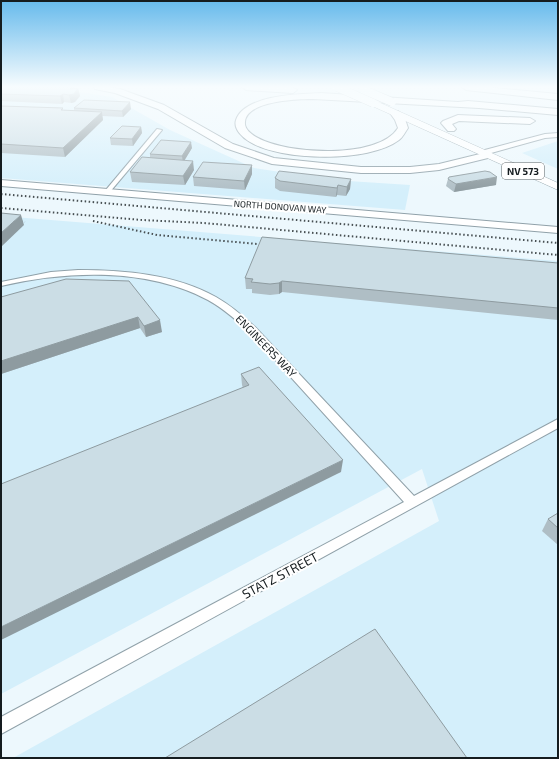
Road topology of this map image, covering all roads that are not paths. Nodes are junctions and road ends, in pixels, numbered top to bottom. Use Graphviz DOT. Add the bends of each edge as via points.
graph roads {
  1 [pos="190,122"];
  2 [pos="240,122"];
  3 [pos="401,122"];
  4 [pos="416,122"];
  5 [pos="438,122"];
  6 [pos="447,122"];
  7 [pos="159,130"];
  8 [pos="455,130"];
  9 [pos="558,136"];
  10 [pos="484,143"];
  11 [pos="500,150"];
  12 [pos="486,154"];
  13 [pos="558,177"];
  14 [pos="1,183"];
  15 [pos="558,187"];
  16 [pos="107,192"];
  17 [pos="558,230"];
  18 [pos="1,284"];
  19 [pos="558,423"];
  20 [pos="413,503"];
  21 [pos="1,726"];
  1 -- 12 [label="highway" via="229,146 272,161 361,170 410,170 439,167"];
  2 -- 3 [label="highway" via="243,132 254,140 279,149 316,154 345,153 382,146 398,137 403,128"];
  4 -- 12 [label="main road, NV 573"];
  5 -- 8 [label="main road"];
  6 -- 8 [label="highway"];
  7 -- 16 [label="street"];
  9 -- 11 [label="street"];
  10 -- 11 [label="main road, NV 573"];
  11 -- 12 [label="street"];
  11 -- 13 [label="main road, NV 573"];
  12 -- 15 [label="main road, NV 573"];
  14 -- 16 [label="street, NORTH DONOVAN WAY"];
  16 -- 17 [label="street, NORTH DONOVAN WAY"];
  18 -- 20 [label="street, ENGINEERS WAY" via="63,274 132,275 176,284 206,296 230,310 252,329"];
  19 -- 20 [label="street, STATZ STREET"];
  20 -- 21 [label="street, STATZ STREET"];
}
